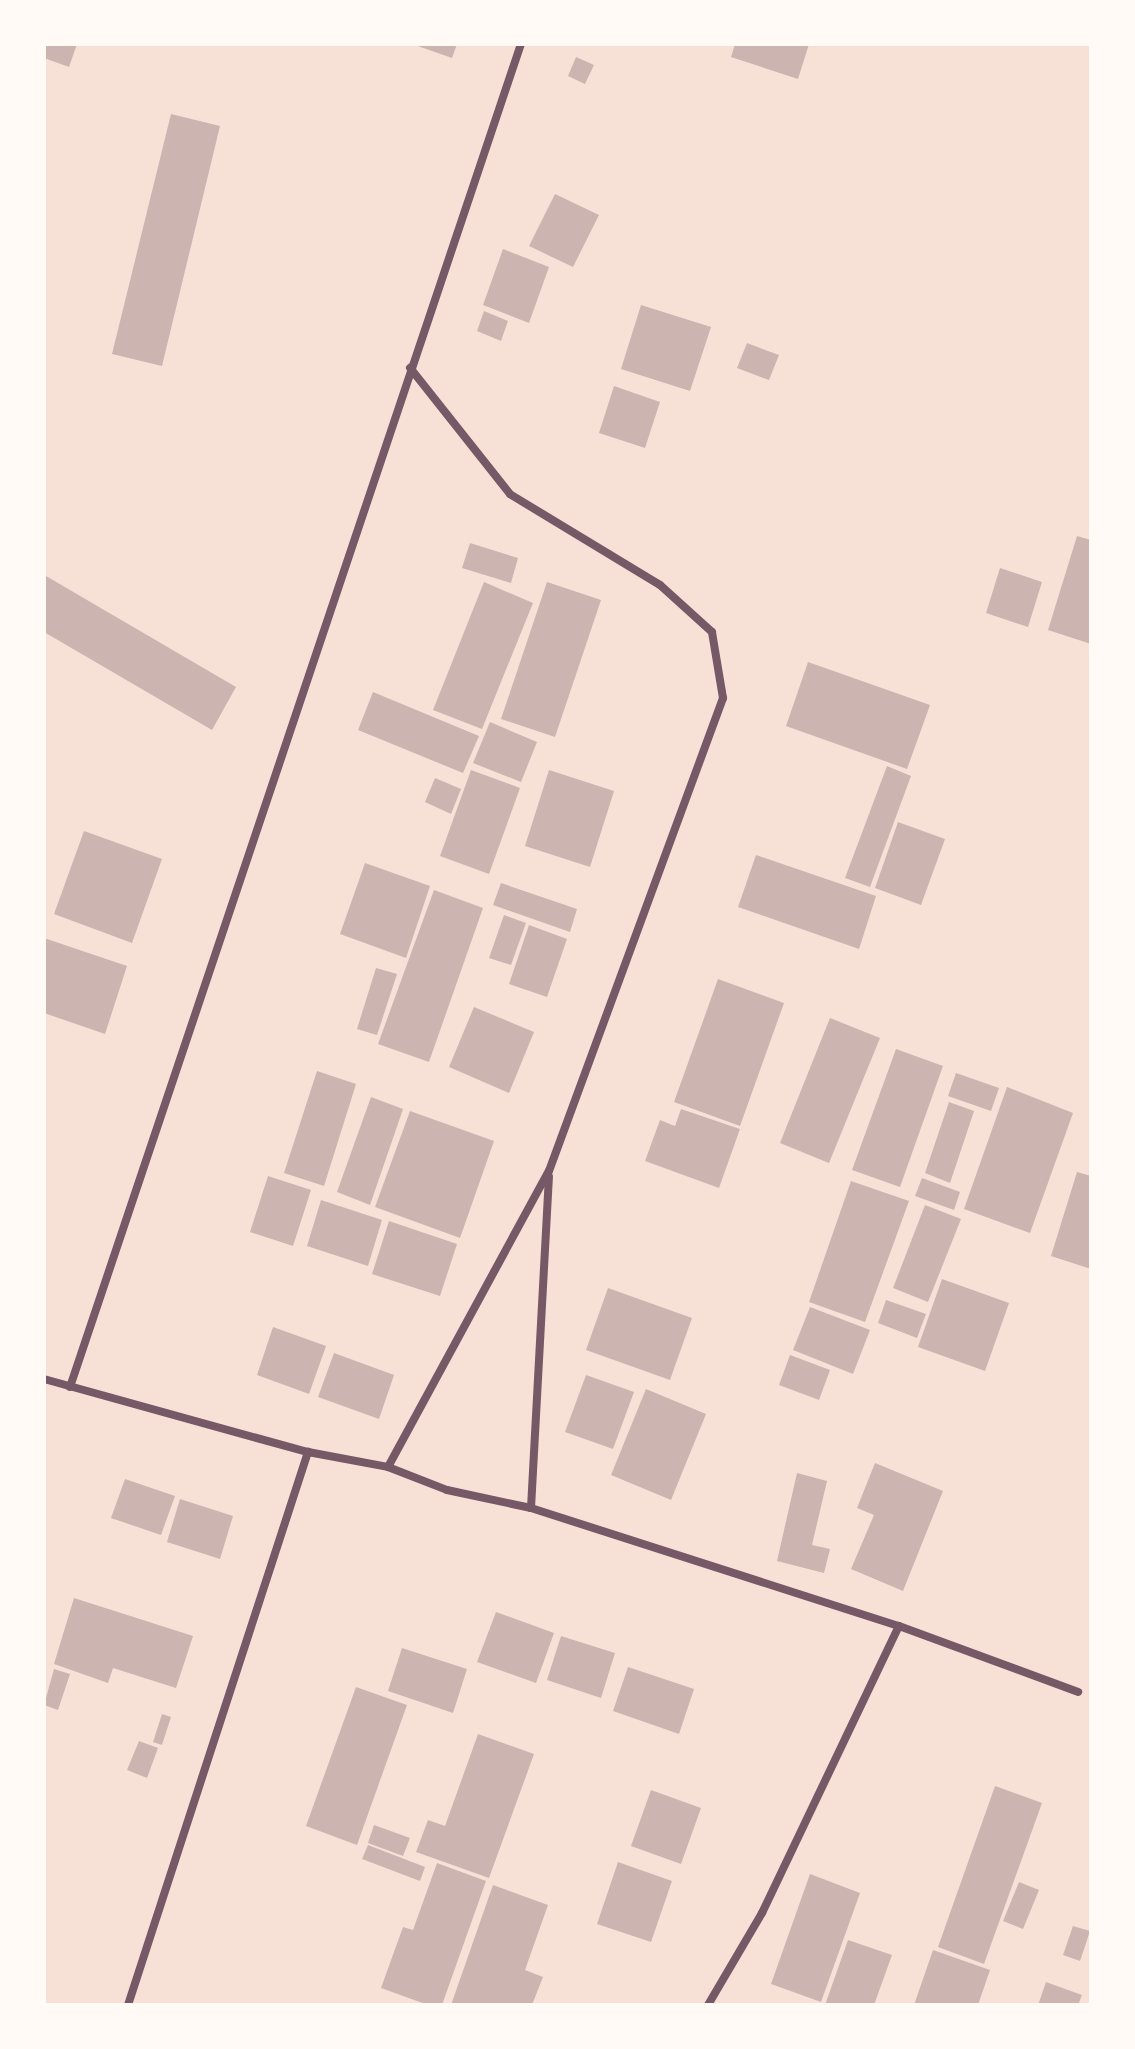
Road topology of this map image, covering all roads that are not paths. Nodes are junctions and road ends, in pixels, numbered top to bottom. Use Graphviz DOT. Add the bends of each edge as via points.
graph roads {
  1 [pos="521,44"];
  2 [pos="410,368"];
  3 [pos="549,1171"];
  4 [pos="44,1379"];
  5 [pos="70,1387"];
  6 [pos="308,1452"];
  7 [pos="388,1467"];
  8 [pos="531,1508"];
  9 [pos="899,1626"];
  10 [pos="1078,1692"];
  11 [pos="128,2005"];
  12 [pos="708,2005"];
  1 -- 2 [label="street"];
  2 -- 3 [label="street" via="510,494 660,585 712,632 723,698"];
  2 -- 5 [label="street"];
  3 -- 7 [label="street"];
  3 -- 8 [label="street"];
  4 -- 5 [label="street"];
  5 -- 6 [label="street"];
  6 -- 7 [label="street"];
  6 -- 11 [label="street"];
  7 -- 8 [label="street" via="447,1490"];
  8 -- 9 [label="street"];
  9 -- 10 [label="street"];
  9 -- 12 [label="street" via="762,1913"];
}
